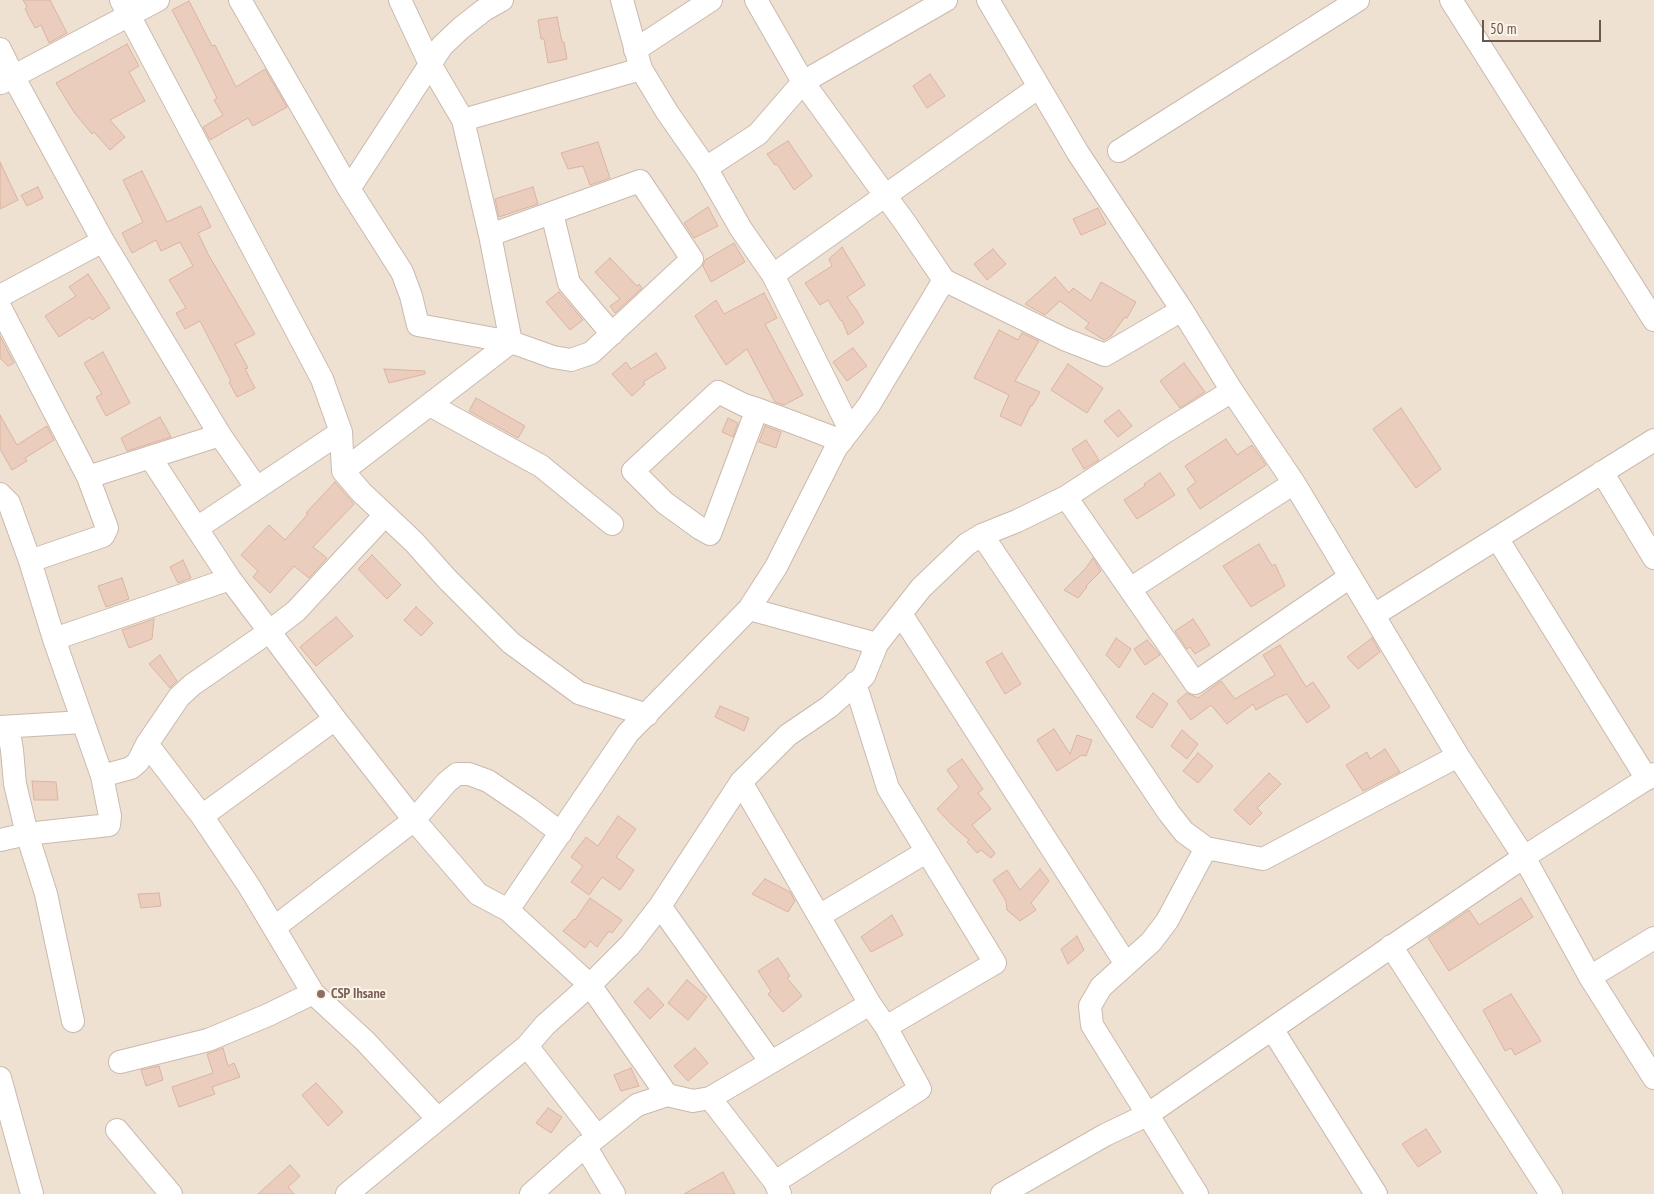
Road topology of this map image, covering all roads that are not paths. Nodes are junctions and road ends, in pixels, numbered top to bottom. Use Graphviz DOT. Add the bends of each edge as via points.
graph roads {
  1 [pos="158,0"];
  2 [pos="240,0"];
  3 [pos="400,0"];
  4 [pos="502,0"];
  5 [pos="622,0"];
  6 [pos="711,0"];
  7 [pos="756,0"];
  8 [pos="946,0"];
  9 [pos="988,0"];
  10 [pos="1358,0"];
  11 [pos="1451,0"];
  12 [pos="125,8"];
  13 [pos="0,49"];
  14 [pos="638,60"];
  15 [pos="430,64"];
  16 [pos="6,80"];
  17 [pos="802,82"];
  18 [pos="1039,87"];
  19 [pos="463,120"];
  20 [pos="1118,151"];
  21 [pos="706,168"];
  22 [pos="349,189"];
  23 [pos="885,195"];
  24 [pos="552,213"];
  25 [pos="490,235"];
  26 [pos="104,240"];
  27 [pos="774,275"];
  28 [pos="944,280"];
  29 [pos="0,296"];
  30 [pos="0,307"];
  31 [pos="1182,310"];
  32 [pos="1654,320"];
  33 [pos="612,334"];
  34 [pos="511,342"];
  35 [pos="1232,391"];
  36 [pos="430,405"];
  37 [pos="757,409"];
  38 [pos="341,432"];
  39 [pos="220,435"];
  40 [pos="846,436"];
  41 [pos="1654,440"];
  42 [pos="150,457"];
  43 [pos="343,471"];
  44 [pos="1602,472"];
  45 [pos="88,477"];
  46 [pos="1294,483"];
  47 [pos="256,487"];
  48 [pos="0,494"];
  49 [pos="1066,497"];
  50 [pos="386,515"];
  51 [pos="612,524"];
  52 [pos="197,528"];
  53 [pos="982,535"];
  54 [pos="1497,538"];
  55 [pos="1654,558"];
  56 [pos="30,561"];
  57 [pos="1350,577"];
  58 [pos="230,579"];
  59 [pos="1130,589"];
  60 [pos="749,609"];
  61 [pos="901,614"];
  62 [pos="1374,615"];
  63 [pos="270,631"];
  64 [pos="54,639"];
  65 [pos="877,644"];
  66 [pos="856,683"];
  67 [pos="646,715"];
  68 [pos="335,719"];
  69 [pos="83,722"];
  70 [pos="4,727"];
  71 [pos="147,744"];
  72 [pos="1458,756"];
  73 [pos="102,776"];
  74 [pos="1650,777"];
  75 [pos="741,782"];
  76 [pos="202,816"];
  77 [pos="414,820"];
  78 [pos="561,833"];
  79 [pos="27,834"];
  80 [pos="0,840"];
  81 [pos="1206,848"];
  82 [pos="926,852"];
  83 [pos="1524,857"];
  84 [pos="660,906"];
  85 [pos="508,910"];
  86 [pos="819,916"];
  87 [pos="275,928"];
  88 [pos="1654,938"];
  89 [pos="1391,946"];
  90 [pos="1126,964"];
  91 [pos="1590,977"];
  92 [pos="590,985"];
  93 [pos="313,993"];
  94 [pos="870,1004"];
  95 [pos="73,1021"];
  96 [pos="886,1027"];
  97 [pos="1272,1029"];
  98 [pos="527,1046"];
  99 [pos="770,1061"];
  100 [pos="120,1062"];
  101 [pos="0,1078"];
  102 [pos="1654,1078"];
  103 [pos="667,1095"];
  104 [pos="710,1098"];
  105 [pos="1147,1114"];
  106 [pos="438,1119"];
  107 [pos="118,1130"];
  108 [pos="591,1141"];
  109 [pos="778,1188"];
  110 [pos="32,1194"];
  111 [pos="172,1194"];
  112 [pos="347,1194"];
  113 [pos="531,1194"];
  114 [pos="614,1194"];
  115 [pos="1002,1194"];
  116 [pos="1197,1194"];
  117 [pos="1376,1194"];
  118 [pos="1551,1194"];
  1 -- 12 [label="street"];
  2 -- 22 [label="street"];
  3 -- 15 [label="street"];
  4 -- 15 [label="street" via="461,28 442,46"];
  5 -- 14 [label="street"];
  6 -- 14 [label="street"];
  7 -- 17 [label="street"];
  8 -- 17 [label="street"];
  9 -- 18 [label="street"];
  10 -- 20 [label="street"];
  11 -- 32 [label="street"];
  12 -- 16 [label="street"];
  12 -- 38 [label="street" via="322,379"];
  13 -- 16 [label="street"];
  14 -- 19 [label="street"];
  14 -- 21 [label="street" via="667,112"];
  15 -- 19 [label="street"];
  15 -- 22 [label="street"];
  16 -- 26 [label="street"];
  17 -- 21 [label="street" via="758,134"];
  17 -- 23 [label="street"];
  18 -- 23 [label="street"];
  18 -- 31 [label="street" via="1083,162"];
  19 -- 25 [label="street"];
  21 -- 27 [label="street" via="741,229"];
  22 -- 34 [label="street" via="402,272 418,325"];
  23 -- 27 [label="street"];
  23 -- 28 [label="street"];
  24 -- 25 [label="street"];
  24 -- 33 [label="street" via="569,283"];
  24 -- 33 [label="street" via="640,181 692,259"];
  25 -- 34 [label="street"];
  26 -- 29 [label="street"];
  26 -- 39 [label="street"];
  27 -- 40 [label="street"];
  28 -- 31 [label="street" via="1105,355"];
  28 -- 40 [label="street" via="869,405"];
  30 -- 45 [label="street"];
  31 -- 35 [label="street"];
  33 -- 34 [label="street" via="590,353 570,360"];
  34 -- 36 [label="street"];
  35 -- 46 [label="street"];
  35 -- 49 [label="street"];
  36 -- 43 [label="street"];
  36 -- 51 [label="street" via="541,466"];
  37 -- 37 [label="street" via="718,392 633,471 665,503 710,534"];
  37 -- 40 [label="street"];
  38 -- 43 [label="street"];
  38 -- 47 [label="street"];
  39 -- 42 [label="street"];
  39 -- 47 [label="street"];
  40 -- 60 [label="street" via="836,448 776,567"];
  41 -- 44 [label="street"];
  42 -- 45 [label="street"];
  42 -- 52 [label="street"];
  43 -- 50 [label="street"];
  44 -- 54 [label="street"];
  44 -- 55 [label="street"];
  45 -- 56 [label="street" via="107,528 103,536"];
  46 -- 57 [label="street"];
  46 -- 59 [label="street"];
  47 -- 52 [label="street"];
  48 -- 56 [label="street" via="9,503"];
  49 -- 53 [label="street"];
  49 -- 59 [label="street"];
  50 -- 63 [label="street" via="296,610"];
  50 -- 67 [label="street" via="511,644 579,693"];
  52 -- 58 [label="street"];
  53 -- 61 [label="street" via="967,544 921,588"];
  53 -- 81 [label="street" via="1169,813 1184,832"];
  54 -- 62 [label="street"];
  54 -- 74 [label="street"];
  56 -- 64 [label="street"];
  57 -- 59 [label="street" via="1195,683"];
  57 -- 62 [label="street"];
  58 -- 63 [label="street"];
  58 -- 64 [label="street"];
  60 -- 65 [label="street"];
  60 -- 67 [label="street"];
  61 -- 65 [label="street"];
  61 -- 90 [label="street"];
  62 -- 72 [label="street"];
  63 -- 68 [label="street"];
  63 -- 71 [label="street" via="192,685 168,711"];
  64 -- 69 [label="street"];
  65 -- 66 [label="street" via="864,676"];
  66 -- 75 [label="street" via="829,707 788,735"];
  66 -- 82 [label="street" via="888,788"];
  67 -- 78 [label="street" via="628,733"];
  68 -- 76 [label="street"];
  68 -- 77 [label="street"];
  69 -- 70 [label="street"];
  69 -- 73 [label="street"];
  70 -- 79 [label="street" via="12,750 15,784"];
  71 -- 73 [label="street" via="131,768"];
  71 -- 76 [label="street"];
  72 -- 81 [label="street" via="1263,858"];
  72 -- 83 [label="street"];
  73 -- 79 [label="street" via="109,825"];
  74 -- 83 [label="street"];
  75 -- 84 [label="street"];
  75 -- 86 [label="street"];
  76 -- 87 [label="street"];
  77 -- 78 [label="street" via="447,782 457,774 470,774 496,786"];
  77 -- 85 [label="street" via="478,894"];
  77 -- 87 [label="street"];
  78 -- 85 [label="street"];
  79 -- 80 [label="street"];
  79 -- 95 [label="street" via="46,894"];
  81 -- 90 [label="street" via="1167,921 1151,942"];
  82 -- 86 [label="street"];
  82 -- 96 [label="street" via="995,963"];
  83 -- 89 [label="street"];
  83 -- 91 [label="street"];
  84 -- 92 [label="street" via="630,945"];
  84 -- 99 [label="street"];
  85 -- 92 [label="street"];
  86 -- 94 [label="street"];
  87 -- 93 [label="street"];
  88 -- 91 [label="street"];
  89 -- 97 [label="street"];
  89 -- 118 [label="street"];
  90 -- 105 [label="street" via="1101,987 1090,1006 1092,1025"];
  91 -- 102 [label="street"];
  92 -- 98 [label="street" via="545,1025"];
  92 -- 103 [label="street"];
  93 -- 100 [label="street" via="208,1040"];
  93 -- 106 [label="street" via="365,1041"];
  94 -- 96 [label="street"];
  94 -- 99 [label="street"];
  96 -- 109 [label="street" via="920,1089"];
  97 -- 105 [label="street"];
  97 -- 117 [label="street"];
  98 -- 106 [label="street"];
  98 -- 108 [label="street"];
  99 -- 104 [label="street"];
  101 -- 110 [label="street"];
  103 -- 104 [label="street" via="692,1101"];
  103 -- 108 [label="street" via="637,1104"];
  104 -- 109 [label="street"];
  105 -- 115 [label="street"];
  105 -- 116 [label="street"];
  106 -- 112 [label="street"];
  107 -- 111 [label="street"];
  108 -- 113 [label="street"];
  108 -- 114 [label="street"];
}
